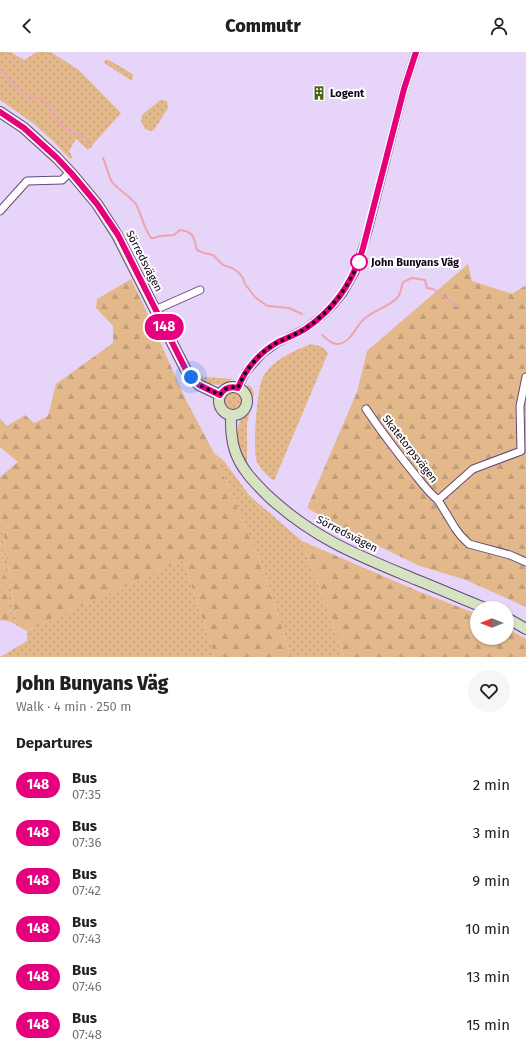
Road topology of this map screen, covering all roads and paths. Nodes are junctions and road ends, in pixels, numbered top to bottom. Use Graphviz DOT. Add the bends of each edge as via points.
graph roads {
  1 [pos="416,52"];
  2 [pos="0,112"];
  3 [pos="70,172"];
  4 [pos="0,211"];
  5 [pos="200,290"];
  6 [pos="155,310"];
  7 [pos="526,377"];
  8 [pos="238,388"];
  9 [pos="220,395"];
  10 [pos="366,409"];
  11 [pos="231,415"];
  12 [pos="438,500"];
  13 [pos="526,562"];
  14 [pos="470,602"];
  15 [pos="514,622"];
  16 [pos="526,629"];
  1 -- 8 [label="street" via="355,272 343,293 328,310 305,329 263,353 246,372"];
  2 -- 3 [label="street, Sörredsvägen" via="24,128"];
  3 -- 4 [label="street" via="62,180 27,180"];
  3 -- 6 [label="street, Sörredsvägen" via="97,204 118,235"];
  5 -- 6 [label="street"];
  6 -- 9 [label="street, Sörredsvägen" via="191,377 199,385"];
  7 -- 12 [label="street, Skatetorpsvägen" via="520,406 521,451 473,468"];
  8 -- 9 [label="street" via="227,388"];
  8 -- 11 [label="street" via="246,395 247,405 241,413"];
  9 -- 11 [label="street" via="220,408"];
  10 -- 12 [label="street, Skatetorpsvägen" via="407,465"];
  11 -- 14 [label="street, Sörredsvägen" via="232,441 242,466 260,488 296,520 331,543 360,557"];
  12 -- 13 [label="street, Skatetorpsvägen" via="455,528 469,544"];
  15 -- 16 [label="street"];
}
